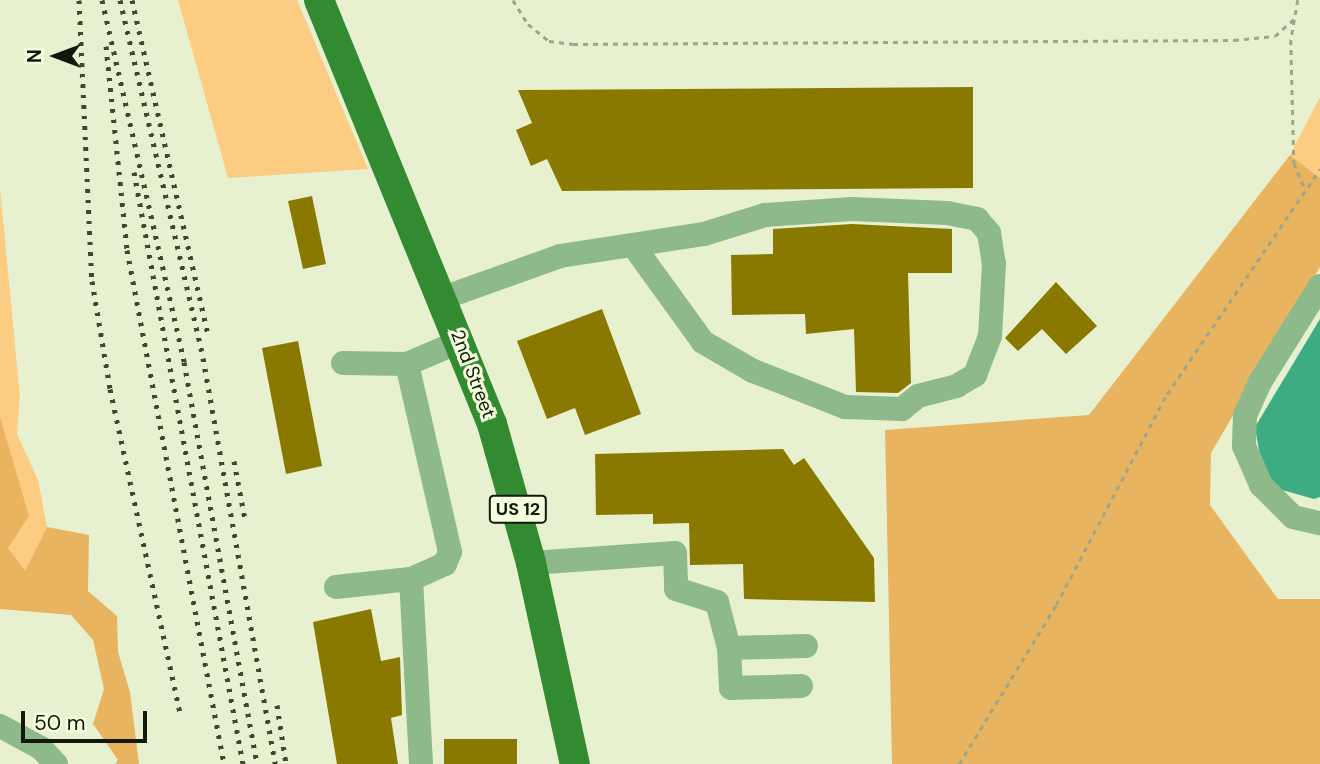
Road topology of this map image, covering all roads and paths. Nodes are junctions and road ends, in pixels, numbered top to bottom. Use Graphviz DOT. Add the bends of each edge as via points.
graph roads {
  1 [pos="319,0"];
  2 [pos="513,0"];
  3 [pos="1298,0"];
  4 [pos="1295,18"];
  5 [pos="1320,169"];
  6 [pos="1306,191"];
  7 [pos="635,248"];
  8 [pos="1320,286"];
  9 [pos="443,298"];
  10 [pos="461,341"];
  11 [pos="343,363"];
  12 [pos="407,365"];
  13 [pos="1320,523"];
  14 [pos="531,563"];
  15 [pos="411,579"];
  16 [pos="336,587"];
  17 [pos="806,646"];
  18 [pos="729,648"];
  19 [pos="801,686"];
  20 [pos="0,726"];
  21 [pos="57,764"];
  22 [pos="421,764"];
  23 [pos="575,764"];
  24 [pos="958,764"];
  1 -- 9 [label="main road, 2nd Street / US 12"];
  2 -- 4 [label="path" via="528,24 549,41 573,44 1234,40 1275,36"];
  3 -- 4 [label="path"];
  4 -- 6 [label="path" via="1294,163"];
  5 -- 6 [label="path"];
  6 -- 24 [label="path" via="1167,394 1056,605"];
  7 -- 7 [label="lane" via="765,215 852,209 977,219 989,233 994,263 990,336 975,375 957,386 918,396 902,409 845,407 753,370 703,342"];
  7 -- 9 [label="lane" via="560,256"];
  8 -- 13 [label="lane" via="1260,383 1245,415 1244,446 1269,493 1293,517"];
  9 -- 10 [label="main road, 2nd Street / US 12"];
  10 -- 12 [label="lane"];
  10 -- 14 [label="main road, 2nd Street / US 12" via="492,424"];
  11 -- 12 [label="lane"];
  12 -- 15 [label="lane" via="450,552 444,564"];
  14 -- 18 [label="lane" via="675,554 676,589 717,603"];
  14 -- 23 [label="main road, 2nd Street / US 12"];
  15 -- 16 [label="lane"];
  15 -- 22 [label="lane"];
  17 -- 18 [label="lane"];
  18 -- 19 [label="lane" via="731,688"];
  20 -- 21 [label="lane" via="41,748"];
}
